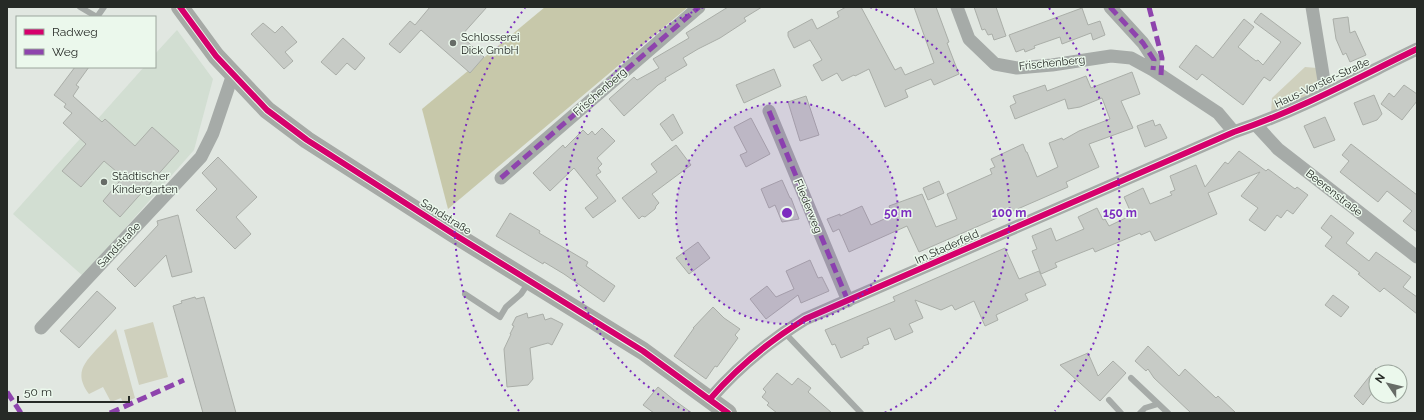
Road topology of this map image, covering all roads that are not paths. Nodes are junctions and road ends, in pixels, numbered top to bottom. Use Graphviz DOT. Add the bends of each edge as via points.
graph roads {
  1 [pos="80,7"];
  2 [pos="104,7"];
  3 [pos="180,7"];
  4 [pos="699,7"];
  5 [pos="957,7"];
  6 [pos="1110,7"];
  7 [pos="1312,7"];
  8 [pos="95,16"];
  9 [pos="98,16"];
  10 [pos="1417,49"];
  11 [pos="1153,70"];
  12 [pos="233,74"];
  13 [pos="1326,93"];
  14 [pos="769,111"];
  15 [pos="1256,125"];
  16 [pos="1234,132"];
  17 [pos="501,178"];
  18 [pos="1417,257"];
  19 [pos="530,281"];
  20 [pos="465,294"];
  21 [pos="848,301"];
  22 [pos="41,328"];
  23 [pos="784,332"];
  24 [pos="1131,378"];
  25 [pos="710,399"];
  26 [pos="1109,400"];
  27 [pos="1158,404"];
  28 [pos="728,413"];
  29 [pos="860,413"];
  30 [pos="1121,413"];
  31 [pos="1140,413"];
  32 [pos="1168,413"];
  1 -- 8 [label="lane"];
  2 -- 9 [label="lane"];
  3 -- 12 [label="street, Sandstraße"];
  4 -- 17 [label="street, Frischenberg"];
  5 -- 11 [label="street, Frischenberg" via="969,39 995,64 1017,68 1111,56 1131,58"];
  6 -- 11 [label="street" via="1154,60"];
  7 -- 13 [label="street"];
  10 -- 13 [label="street, Haus-Vorster-Straße"];
  11 -- 16 [label="street, Frischenberg" via="1218,113"];
  12 -- 19 [label="street, Sandstraße" via="268,110 307,140"];
  12 -- 22 [label="street, Sandstraße" via="213,133 201,157"];
  13 -- 15 [label="street, Haus-Vorster-Straße"];
  14 -- 21 [label="street, Fliederweg"];
  15 -- 16 [label="street, Haus-Vorster-Straße"];
  15 -- 18 [label="street, Beerenstraße" via="1278,149"];
  16 -- 21 [label="street, Im Staderfeld"];
  19 -- 20 [label="lane" via="521,294 506,306 500,317"];
  19 -- 25 [label="street, Sandstraße" via="643,351"];
  21 -- 23 [label="street, Im Staderfeld" via="804,319"];
  23 -- 25 [label="street, Im Staderfeld" via="725,382"];
  23 -- 29 [label="lane"];
  24 -- 27 [label="lane"];
  25 -- 28 [label="street, Sandstraße"];
  26 -- 30 [label="lane"];
  27 -- 31 [label="lane" via="1145,408"];
  27 -- 32 [label="lane"];
}
